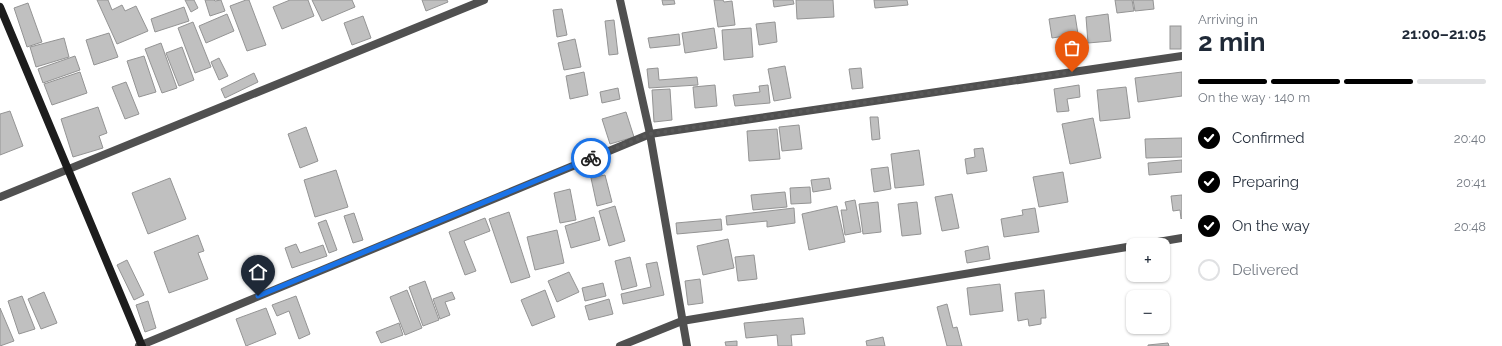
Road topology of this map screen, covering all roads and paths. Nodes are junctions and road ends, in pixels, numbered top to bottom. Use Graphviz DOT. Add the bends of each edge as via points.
graph roads {
  1 [pos="484,0"];
  2 [pos="620,0"];
  3 [pos="0,7"];
  4 [pos="1182,56"];
  5 [pos="650,134"];
  6 [pos="69,169"];
  7 [pos="0,197"];
  8 [pos="1182,238"];
  9 [pos="1170,240"];
  10 [pos="1126,247"];
  11 [pos="682,321"];
  12 [pos="141,346"];
  13 [pos="620,346"];
  14 [pos="687,346"];
  1 -- 6 [label="street"];
  2 -- 5 [label="street"];
  3 -- 6 [label="main road"];
  4 -- 5 [label="street"];
  5 -- 11 [label="street"];
  5 -- 12 [label="street"];
  6 -- 7 [label="street"];
  6 -- 12 [label="main road"];
  8 -- 9 [label="street"];
  10 -- 11 [label="street"];
  11 -- 13 [label="street"];
  11 -- 14 [label="street"];
}
